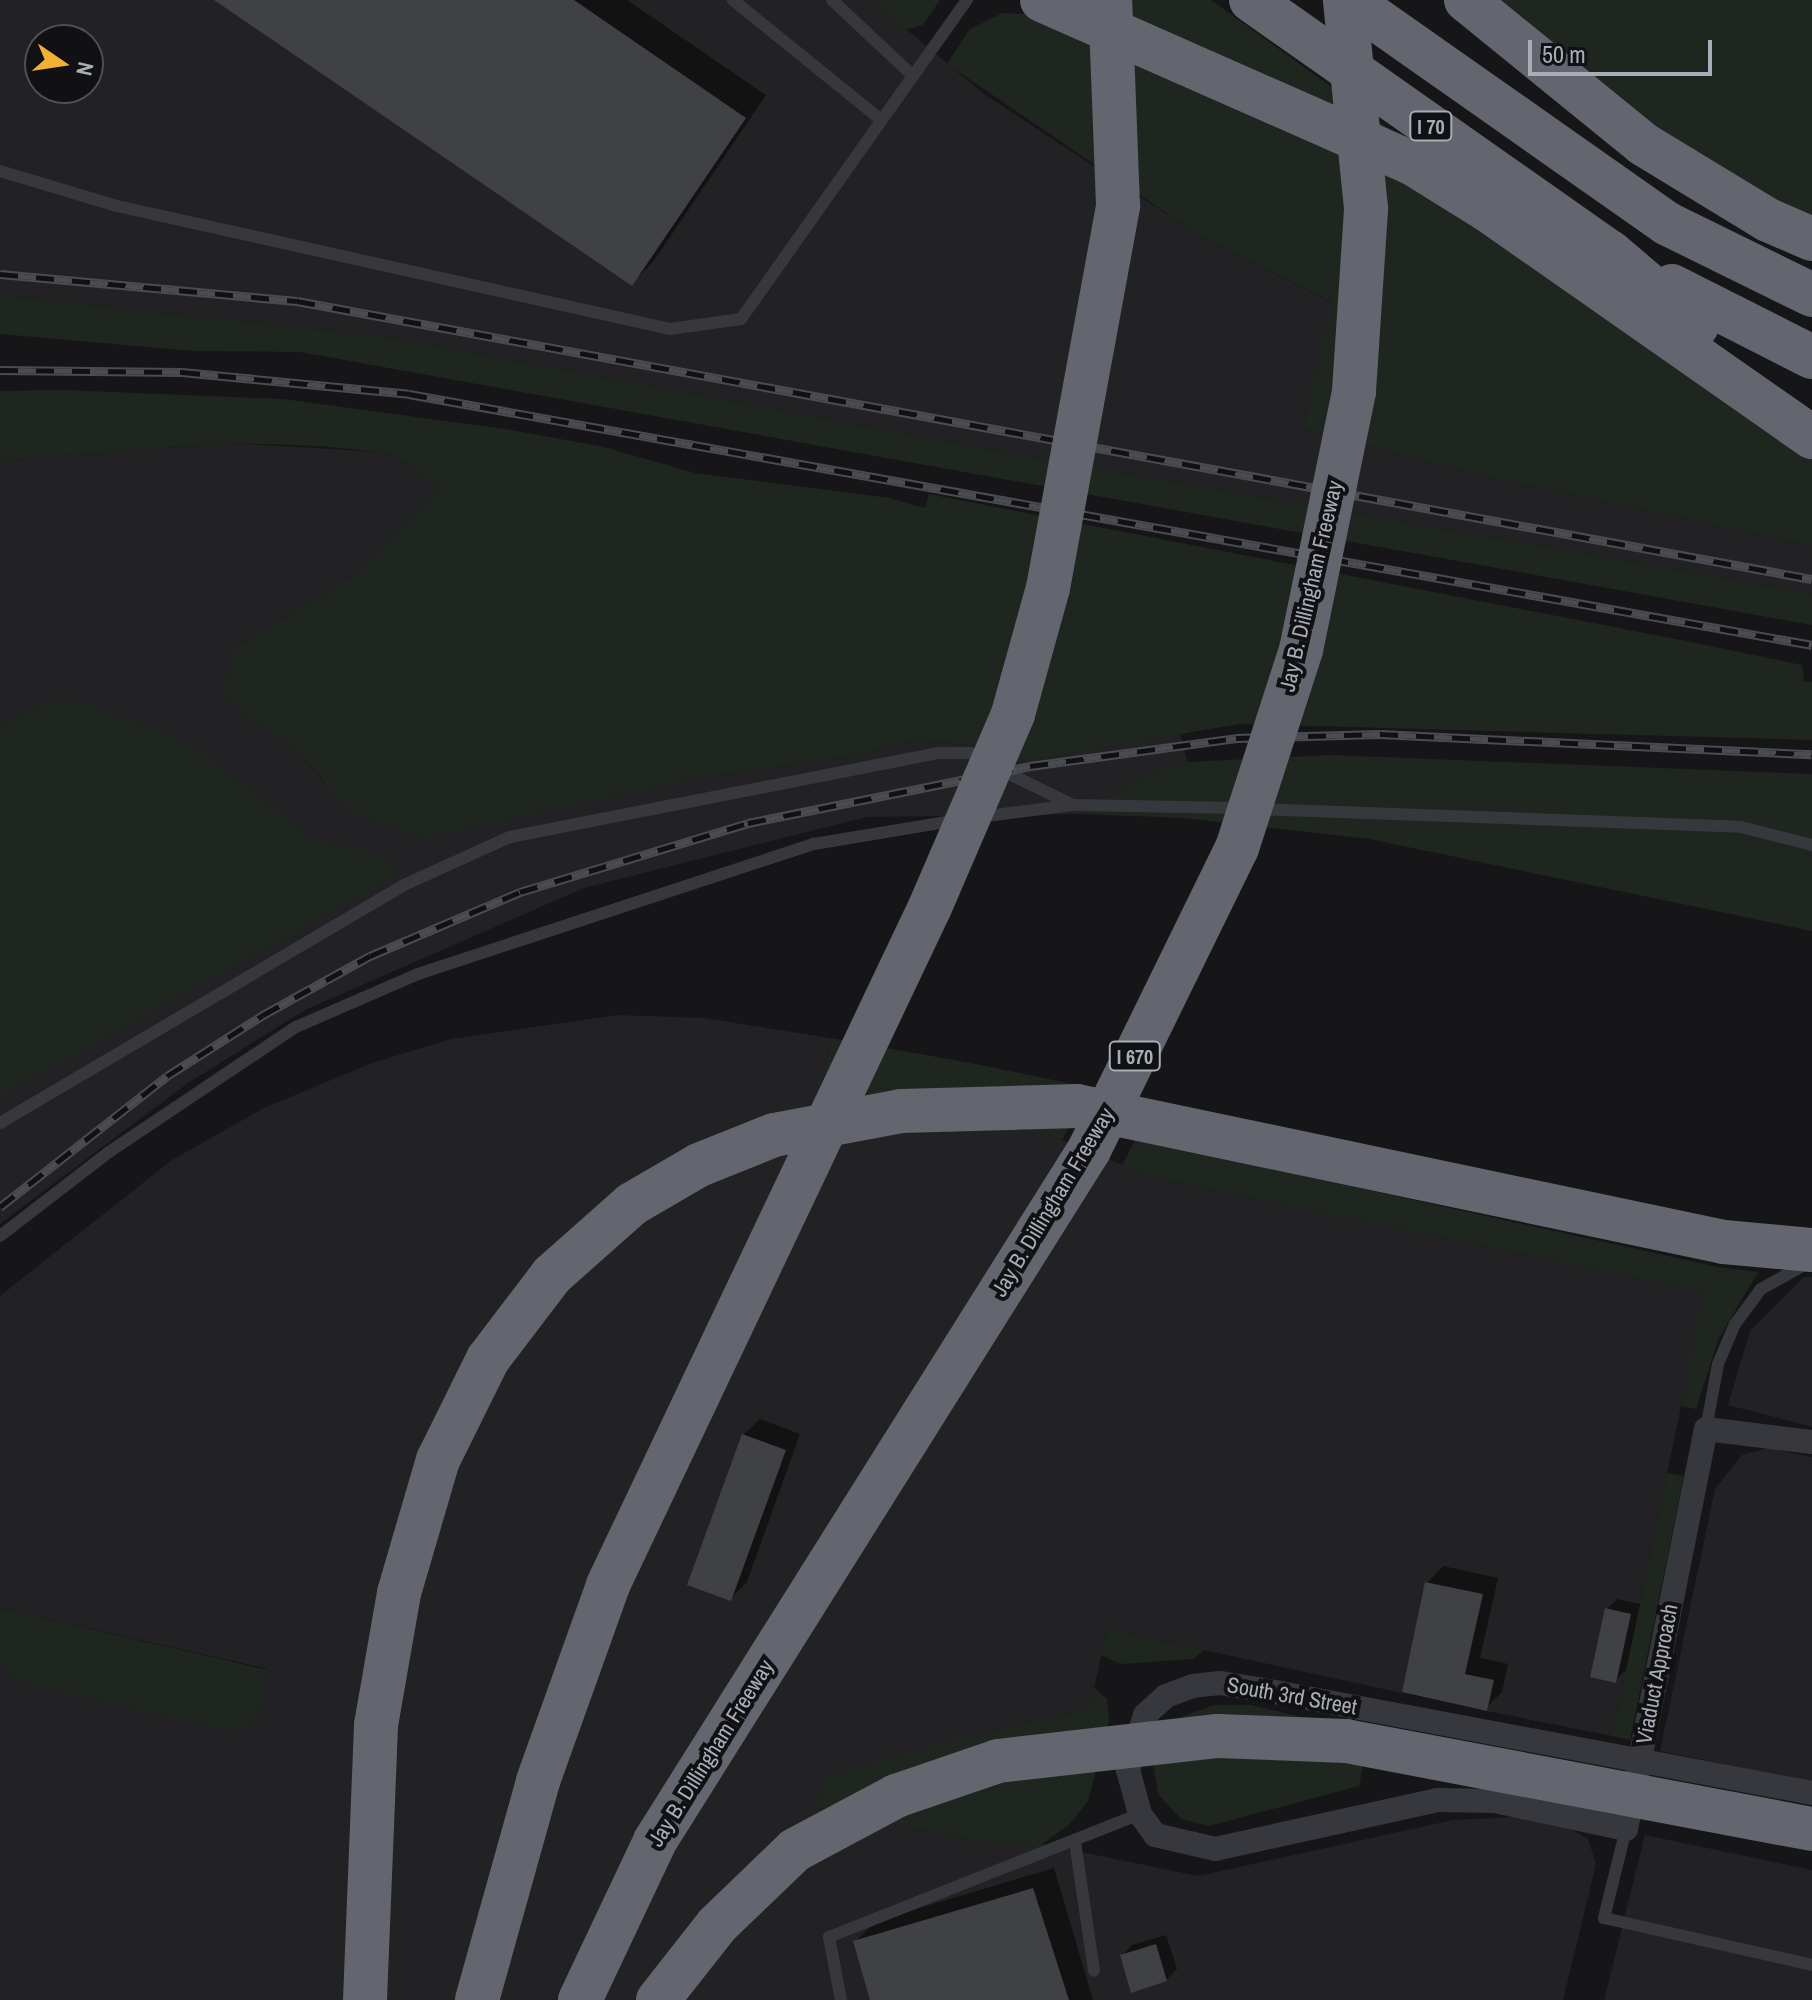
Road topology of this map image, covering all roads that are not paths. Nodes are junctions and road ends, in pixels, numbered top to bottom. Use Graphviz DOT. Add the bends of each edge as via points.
graph roads {
  1 [pos="733,0"];
  2 [pos="832,0"];
  3 [pos="967,0"];
  4 [pos="1042,0"];
  5 [pos="1110,0"];
  6 [pos="1251,0"];
  7 [pos="1347,0"];
  8 [pos="1456,0"];
  9 [pos="1466,0"];
  10 [pos="913,76"];
  11 [pos="881,120"];
  12 [pos="0,171"];
  13 [pos="1668,224"];
  14 [pos="1812,239"];
  15 [pos="1610,252"];
  16 [pos="1812,295"];
  17 [pos="1812,357"];
  18 [pos="1812,410"];
  19 [pos="1812,437"];
  20 [pos="1073,805"];
  21 [pos="1812,845"];
  22 [pos="0,1123"];
  23 [pos="0,1236"];
  24 [pos="1812,1250"];
  25 [pos="1812,1260"];
  26 [pos="1706,1429"];
  27 [pos="1812,1442"];
  28 [pos="1812,1793"];
  29 [pos="1140,1814"];
  30 [pos="1626,1829"];
  31 [pos="1812,1829"];
  32 [pos="1075,1842"];
  33 [pos="1812,1965"];
  34 [pos="1094,1971"];
  35 [pos="365,2000"];
  36 [pos="477,2000"];
  37 [pos="580,2000"];
  38 [pos="658,2000"];
  39 [pos="841,2000"];
  1 -- 11 [label="lane"];
  2 -- 10 [label="lane"];
  3 -- 10 [label="lane"];
  4 -- 19 [label="highway" via="1412,163"];
  5 -- 36 [label="highway, bridge" via="1118,205 1048,588 1013,714 930,907 608,1585 538,1781"];
  6 -- 15 [label="highway, I 70"];
  7 -- 13 [label="highway, I 70"];
  7 -- 37 [label="highway, Jay B. Dillingham Freeway / I 670, bridge" via="1366,208 1354,391 1301,650 1237,848 1089,1150 655,1841"];
  8 -- 13 [label="highway" via="1506,63"];
  9 -- 14 [label="highway" via="1643,144 1768,220"];
  10 -- 11 [label="lane"];
  11 -- 12 [label="lane" via="741,319 670,329 117,206"];
  13 -- 16 [label="highway, I 70"];
  15 -- 17 [label="highway, I 70"];
  15 -- 18 [label="highway" via="1741,364"];
  20 -- 21 [label="lane" via="1741,827"];
  20 -- 22 [label="lane" via="970,753 940,753 510,837 404,885"];
  20 -- 23 [label="lane" via="814,844 418,974 296,1027 133,1136"];
  24 -- 35 [label="highway, bridge" via="1724,1242 1077,1106 901,1111 774,1135 699,1165 632,1204 552,1275 488,1359 438,1460 399,1593 376,1725"];
  25 -- 26 [label="lane" via="1761,1289 1735,1324 1718,1364"];
  26 -- 27 [label="street"];
  26 -- 30 [label="street, Viaduct Approach"];
  28 -- 29 [label="street, South 3rd Street, bridge" via="1220,1683 1166,1696 1145,1715 1128,1770"];
  29 -- 30 [label="street" via="1155,1835 1215,1849 1437,1800 1495,1801"];
  29 -- 32 [label="lane" via="1095,1829"];
  30 -- 33 [label="lane, Viaduct Approach" via="1604,1918"];
  31 -- 38 [label="highway, bridge" via="1346,1741 1218,1736 998,1761 896,1796 795,1850 717,1925"];
  32 -- 34 [label="lane"];
  32 -- 39 [label="lane" via="829,1937"];
}
